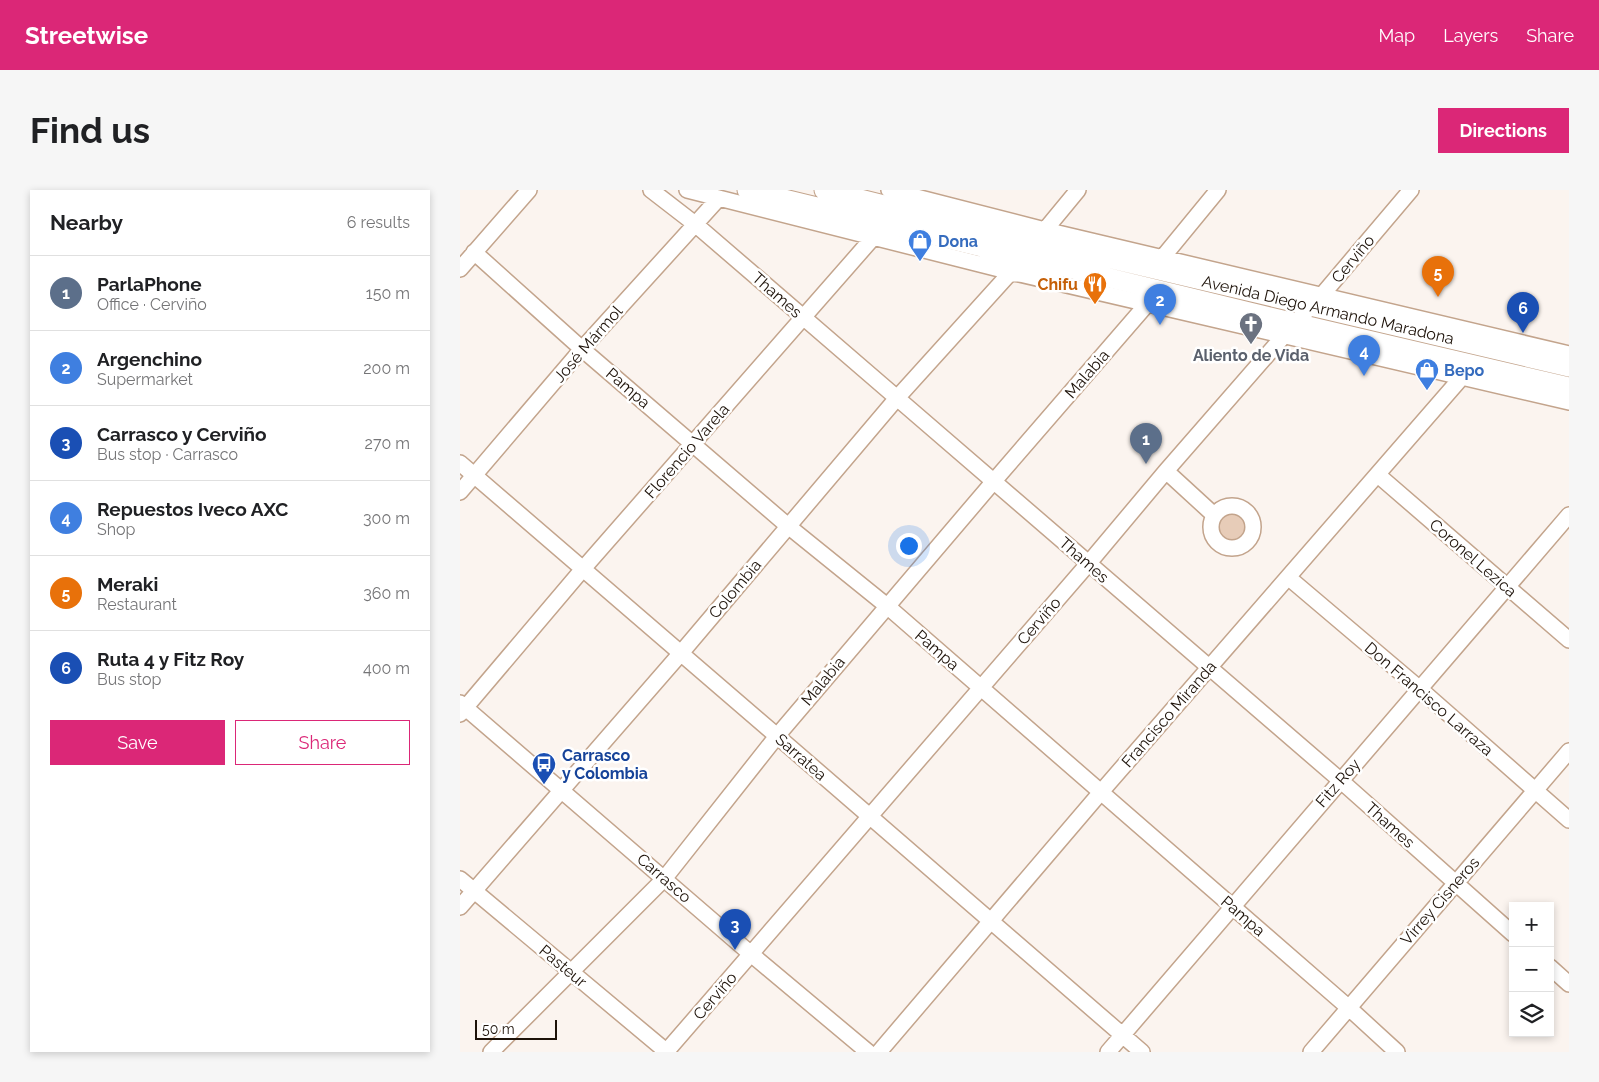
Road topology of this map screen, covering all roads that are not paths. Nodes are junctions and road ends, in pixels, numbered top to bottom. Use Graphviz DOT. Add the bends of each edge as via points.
graph roads {
  1 [pos="529,190"];
  2 [pos="651,190"];
  3 [pos="686,190"];
  4 [pos="747,190"];
  5 [pos="824,190"];
  6 [pos="889,190"];
  7 [pos="1078,190"];
  8 [pos="1411,190"];
  9 [pos="1212,192"];
  10 [pos="719,198"];
  11 [pos="909,198"];
  12 [pos="887,223"];
  13 [pos="695,224"];
  14 [pos="1045,230"];
  15 [pos="874,237"];
  16 [pos="982,246"];
  17 [pos="474,252"];
  18 [pos="1164,265"];
  19 [pos="460,269"];
  20 [pos="1079,270"];
  21 [pos="1011,272"];
  22 [pos="1225,272"];
  23 [pos="1262,295"];
  24 [pos="1316,301"];
  25 [pos="1148,303"];
  26 [pos="804,318"];
  27 [pos="1457,328"];
  28 [pos="1290,329"];
  29 [pos="582,349"];
  30 [pos="1569,354"];
  31 [pos="1569,367"];
  32 [pos="1462,377"];
  33 [pos="1569,387"];
  34 [pos="897,398"];
  35 [pos="1569,402"];
  36 [pos="693,444"];
  37 [pos="460,463"];
  38 [pos="1166,471"];
  39 [pos="1378,475"];
  40 [pos="474,476"];
  41 [pos="994,481"];
  42 [pos="460,492"];
  43 [pos="1214,515"];
  44 [pos="1569,515"];
  45 [pos="788,526"];
  46 [pos="1088,564"];
  47 [pos="582,570"];
  48 [pos="1289,578"];
  49 [pos="1507,587"];
  50 [pos="887,606"];
  51 [pos="1569,640"];
  52 [pos="681,653"];
  53 [pos="1208,668"];
  54 [pos="982,688"];
  55 [pos="1420,689"];
  56 [pos="462,709"];
  57 [pos="777,736"];
  58 [pos="1569,751"];
  59 [pos="1340,780"];
  60 [pos="561,790"];
  61 [pos="1535,790"];
  62 [pos="1101,792"];
  63 [pos="870,817"];
  64 [pos="1569,820"];
  65 [pos="460,879"];
  66 [pos="664,879"];
  67 [pos="1455,884"];
  68 [pos="474,891"];
  69 [pos="1232,906"];
  70 [pos="460,907"];
  71 [pos="990,922"];
  72 [pos="1509,931"];
  73 [pos="751,954"];
  74 [pos="1554,971"];
  75 [pos="570,972"];
  76 [pos="1569,984"];
  77 [pos="1349,1008"];
  78 [pos="1122,1035"];
  79 [pos="491,1052"];
  80 [pos="666,1052"];
  81 [pos="868,1052"];
  82 [pos="879,1052"];
  83 [pos="1108,1052"];
  84 [pos="1142,1052"];
  85 [pos="1312,1052"];
  86 [pos="1397,1052"];
  1 -- 17 [label="street"];
  2 -- 13 [label="street, Thames"];
  3 -- 10 [label="street, Avenida Diego Armando Maradona"];
  4 -- 12 [label="main road, Avenida Diego Armando Maradona"];
  5 -- 11 [label="main road, Avenida Diego Armando Maradona"];
  6 -- 11 [label="street, Avenida Diego Armando Maradona"];
  7 -- 14 [label="street"];
  8 -- 24 [label="street, Cerviño"];
  9 -- 18 [label="street"];
  10 -- 13 [label="street, José Mármol"];
  10 -- 15 [label="street, Avenida Diego Armando Maradona"];
  11 -- 12 [label="street, Florencio Varela"];
  11 -- 14 [label="street, Avenida Diego Armando Maradona"];
  11 -- 18 [label="main road, Avenida Diego Armando Maradona"];
  12 -- 15 [label="street, Florencio Varela"];
  12 -- 16 [label="main road, Avenida Diego Armando Maradona"];
  13 -- 26 [label="street, Thames"];
  13 -- 29 [label="street, José Mármol"];
  14 -- 18 [label="street, Avenida Diego Armando Maradona"];
  15 -- 21 [label="street, Avenida Diego Armando Maradona"];
  15 -- 26 [label="street, Florencio Varela"];
  16 -- 20 [label="main road, Avenida Diego Armando Maradona"];
  16 -- 21 [label="main road"];
  17 -- 19 [label="street"];
  17 -- 29 [label="street, Pampa"];
  18 -- 22 [label="main road"];
  18 -- 23 [label="main road, Avenida Diego Armando Maradona"];
  20 -- 21 [label="main road"];
  20 -- 28 [label="main road, Avenida Diego Armando Maradona"];
  21 -- 25 [label="street, Avenida Diego Armando Maradona"];
  21 -- 34 [label="street, Colombia"];
  22 -- 23 [label="main road"];
  22 -- 24 [label="street, Avenida Diego Armando Maradona"];
  23 -- 24 [label="main road, Avenida Diego Armando Maradona"];
  24 -- 27 [label="main road"];
  24 -- 28 [label="street, Cerviño"];
  24 -- 31 [label="main road, Avenida Diego Armando Maradona"];
  25 -- 28 [label="street, Avenida Diego Armando Maradona"];
  25 -- 41 [label="street, Malabia"];
  26 -- 34 [label="street, Thames"];
  26 -- 36 [label="street, Florencio Varela"];
  27 -- 30 [label="street, Avenida Diego Armando Maradona"];
  28 -- 32 [label="street, Avenida Diego Armando Maradona"];
  28 -- 33 [label="main road, Avenida Diego Armando Maradona"];
  28 -- 38 [label="street, Cerviño"];
  29 -- 36 [label="street, Pampa"];
  29 -- 40 [label="street, José Mármol"];
  32 -- 35 [label="street, Avenida Diego Armando Maradona"];
  32 -- 39 [label="street, Francisco Miranda"];
  34 -- 41 [label="street, Thames"];
  34 -- 45 [label="street, Colombia"];
  36 -- 45 [label="street, Pampa"];
  36 -- 47 [label="street, Florencio Varela"];
  37 -- 40 [label="street, Sarratea"];
  38 -- 43 [label="street"];
  38 -- 46 [label="street, Cerviño"];
  39 -- 48 [label="street, Francisco Miranda"];
  39 -- 49 [label="street, Coronel Lezica"];
  40 -- 42 [label="street, José Mármol"];
  40 -- 47 [label="street, Sarratea"];
  41 -- 46 [label="street, Thames"];
  41 -- 50 [label="street, Malabia"];
  44 -- 49 [label="street, Fitz Roy"];
  45 -- 50 [label="street, Pampa"];
  45 -- 52 [label="street, Colombia"];
  46 -- 53 [label="street, Thames"];
  46 -- 54 [label="street, Cerviño"];
  47 -- 52 [label="street, Sarratea"];
  47 -- 56 [label="street, Florencio Varela"];
  48 -- 53 [label="street, Francisco Miranda"];
  48 -- 55 [label="street, Don Francisco Larraza"];
  49 -- 51 [label="street, Coronel Lezica"];
  49 -- 55 [label="street, Fitz Roy"];
  50 -- 54 [label="street, Pampa"];
  50 -- 57 [label="street, Malabia"];
  52 -- 57 [label="street, Sarratea"];
  52 -- 60 [label="street, Colombia"];
  53 -- 59 [label="street, Thames"];
  53 -- 62 [label="street, Francisco Miranda"];
  54 -- 62 [label="street, Pampa"];
  54 -- 63 [label="street, Cerviño"];
  55 -- 59 [label="street, Fitz Roy"];
  55 -- 61 [label="street, Don Francisco Larraza"];
  56 -- 60 [label="street, Carrasco"];
  57 -- 63 [label="street, Sarratea"];
  57 -- 66 [label="street, Malabia"];
  58 -- 61 [label="street, Virrey Cisneros"];
  59 -- 67 [label="street, Thames"];
  59 -- 69 [label="street, Fitz Roy"];
  60 -- 66 [label="street, Carrasco"];
  60 -- 68 [label="street, Colombia"];
  61 -- 64 [label="street, Don Francisco Larraza"];
  61 -- 67 [label="street, Virrey Cisneros"];
  62 -- 69 [label="street, Pampa"];
  62 -- 71 [label="street, Francisco Miranda"];
  63 -- 71 [label="street, Sarratea"];
  63 -- 73 [label="street, Cerviño"];
  65 -- 68 [label="street, Pasteur"];
  66 -- 73 [label="street, Carrasco"];
  66 -- 75 [label="street, Malabia"];
  67 -- 72 [label="street, Thames"];
  67 -- 77 [label="street, Virrey Cisneros"];
  68 -- 70 [label="street, Colombia"];
  68 -- 75 [label="street, Pasteur"];
  69 -- 77 [label="street, Pampa"];
  69 -- 78 [label="street, Fitz Roy"];
  71 -- 78 [label="street, Sarratea"];
  71 -- 82 [label="street, Francisco Miranda"];
  73 -- 80 [label="street, Cerviño"];
  73 -- 81 [label="street, Carrasco"];
  74 -- 76 [label="street"];
  75 -- 79 [label="street, Malabia"];
  75 -- 80 [label="street, Pasteur"];
  77 -- 85 [label="street, Virrey Cisneros"];
  77 -- 86 [label="street, Pampa"];
  78 -- 83 [label="street, Fitz Roy"];
  78 -- 84 [label="street, Sarratea"];
}
